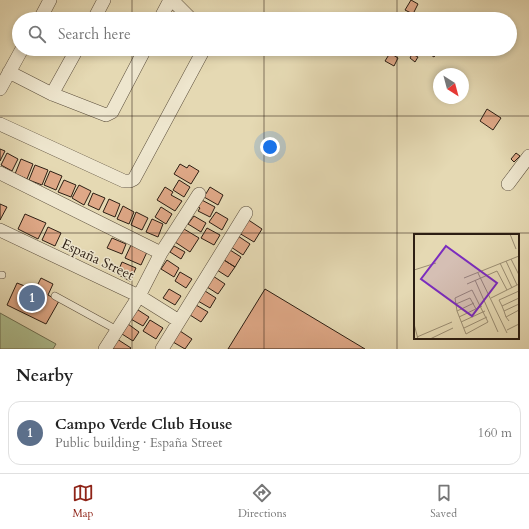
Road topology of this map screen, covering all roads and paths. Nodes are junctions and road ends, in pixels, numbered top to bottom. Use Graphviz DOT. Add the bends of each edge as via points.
graph roads {
  1 [pos="50,0"];
  2 [pos="104,0"];
  3 [pos="171,0"];
  4 [pos="44,12"];
  5 [pos="98,12"];
  6 [pos="164,12"];
  7 [pos="183,12"];
  8 [pos="18,56"];
  9 [pos="73,56"];
  10 [pos="141,56"];
  11 [pos="200,56"];
  12 [pos="9,72"];
  13 [pos="0,89"];
  14 [pos="52,94"];
  15 [pos="0,124"];
  16 [pos="529,156"];
  17 [pos="0,172"];
  18 [pos="508,184"];
  19 [pos="199,194"];
  20 [pos="246,213"];
  21 [pos="0,230"];
  22 [pos="161,254"];
  23 [pos="54,296"];
  24 [pos="139,296"];
  25 [pos="179,321"];
  26 [pos="117,330"];
  27 [pos="105,349"];
  28 [pos="162,349"];
  1 -- 4 [label="street"];
  2 -- 5 [label="street"];
  3 -- 6 [label="street"];
  3 -- 7 [label="street"];
  8 -- 12 [label="street"];
  9 -- 14 [label="street"];
  10 -- 14 [label="street" via="112,112 106,115"];
  11 -- 15 [label="street" via="134,179 130,181 124,181"];
  12 -- 13 [label="street"];
  12 -- 14 [label="street"];
  16 -- 18 [label="street"];
  17 -- 22 [label="street"];
  19 -- 22 [label="street"];
  20 -- 25 [label="street"];
  21 -- 24 [label="street, España Street"];
  22 -- 24 [label="street"];
  23 -- 26 [label="lane"];
  24 -- 25 [label="street, España Street"];
  24 -- 26 [label="street"];
  25 -- 28 [label="street"];
  26 -- 27 [label="street"];
}
